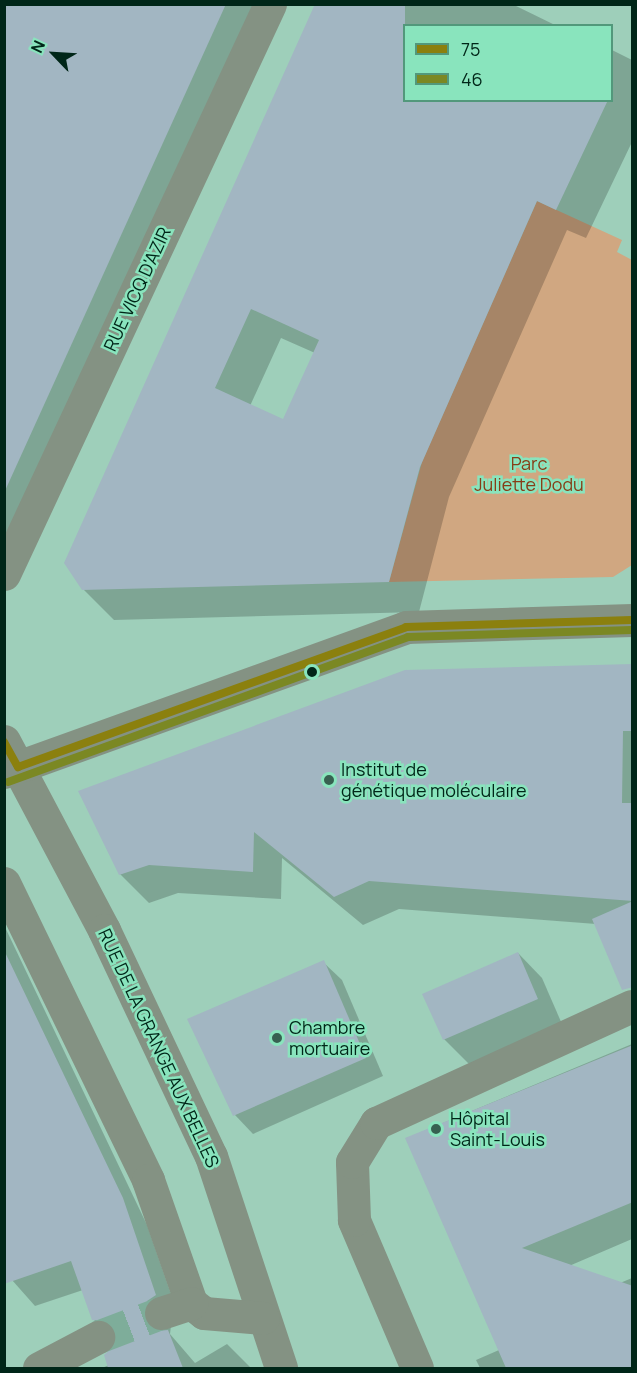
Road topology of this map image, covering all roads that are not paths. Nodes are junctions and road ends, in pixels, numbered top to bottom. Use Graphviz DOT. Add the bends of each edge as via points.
graph roads {
  1 [pos="270,4"];
  2 [pos="4,574"];
  3 [pos="633,620"];
  4 [pos="9,760"];
  5 [pos="4,883"];
  6 [pos="633,1006"];
  7 [pos="191,1303"];
  8 [pos="161,1313"];
  9 [pos="263,1318"];
  10 [pos="98,1337"];
  11 [pos="39,1368"];
  12 [pos="281,1368"];
  13 [pos="417,1368"];
  1 -- 2 [label="street, RUE VICQ D'AZIR"];
  3 -- 4 [label="street" via="406,627"];
  4 -- 9 [label="street, RUE DE LA GRANGE AUX BELLES" via="104,930 211,1156"];
  5 -- 7 [label="street" via="148,1180"];
  6 -- 13 [label="street" via="376,1123 352,1162 354,1220"];
  7 -- 8 [label="street"];
  7 -- 9 [label="street" via="204,1313"];
  9 -- 12 [label="street, RUE DE LA GRANGE AUX BELLES"];
  10 -- 11 [label="street"];
}
